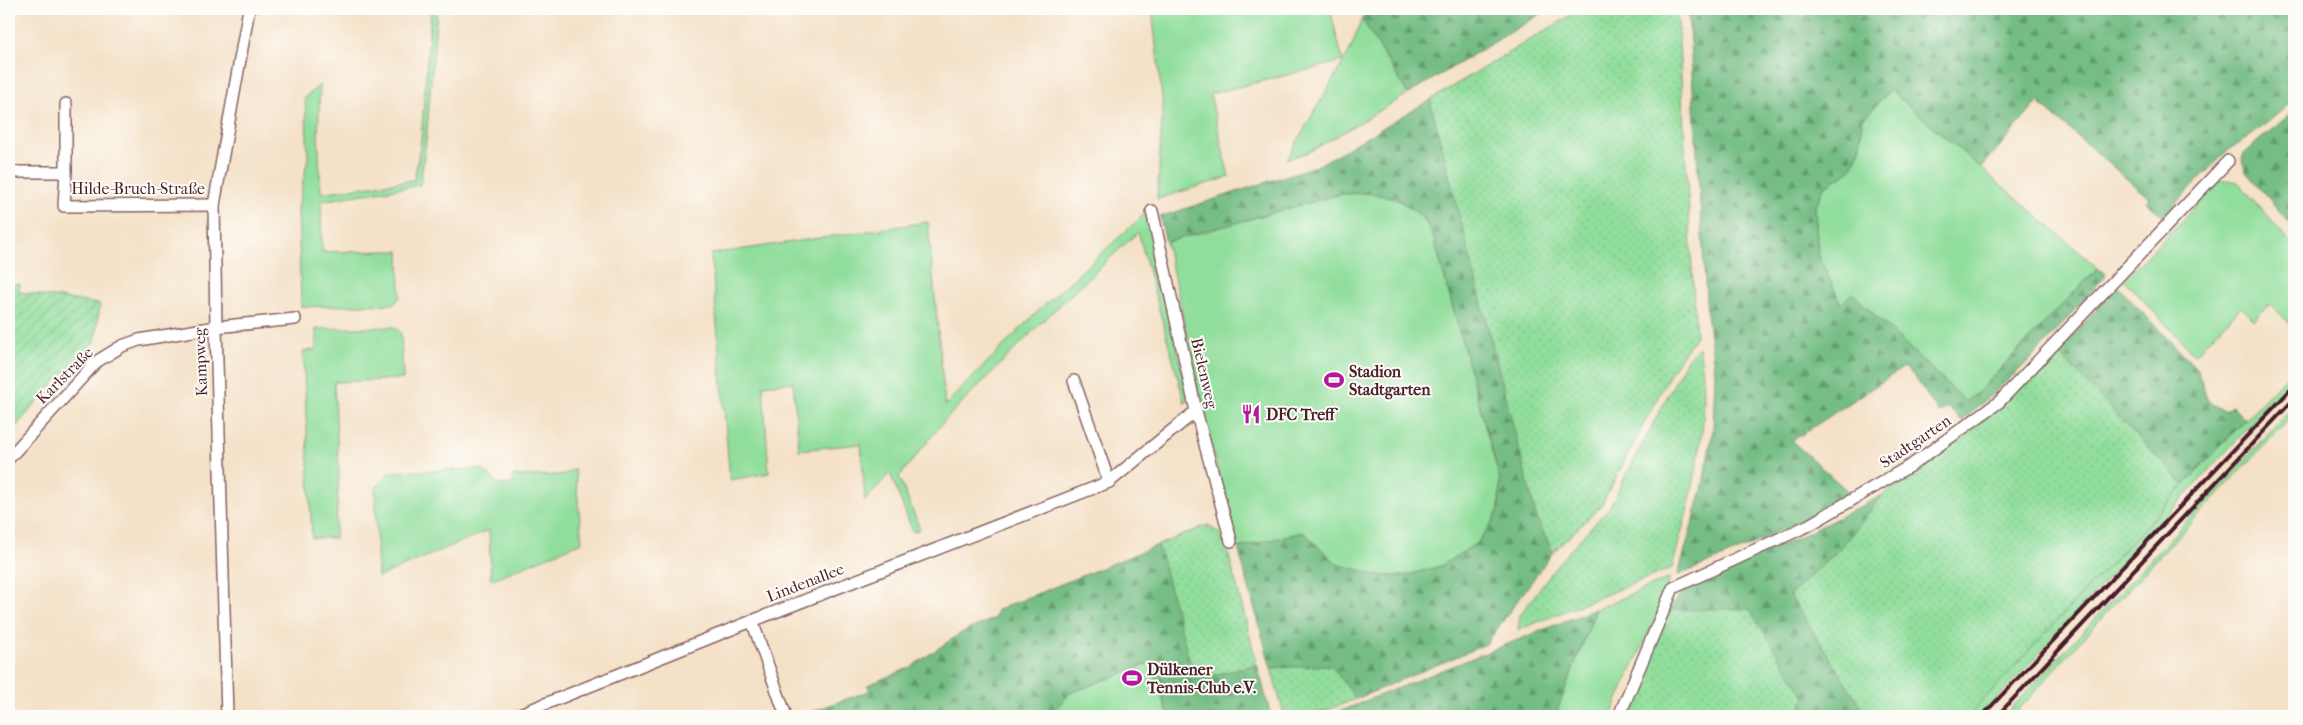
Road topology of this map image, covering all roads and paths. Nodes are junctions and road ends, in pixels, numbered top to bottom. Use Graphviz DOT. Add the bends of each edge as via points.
graph roads {
  1 [pos="249,9"];
  2 [pos="66,104"];
  3 [pos="2228,160"];
  4 [pos="9,172"];
  5 [pos="66,172"];
  6 [pos="214,205"];
  7 [pos="1152,211"];
  8 [pos="295,319"];
  9 [pos="216,327"];
  10 [pos="1074,381"];
  11 [pos="1196,411"];
  12 [pos="9,458"];
  13 [pos="1109,482"];
  14 [pos="1231,541"];
  15 [pos="752,621"];
  16 [pos="227,716"];
  17 [pos="514,716"];
  18 [pos="786,716"];
  19 [pos="1619,716"];
  1 -- 6 [label="street, Kampweg"];
  2 -- 5 [label="street, Hilde-Bruch-Straße"];
  3 -- 19 [label="street, Stadtgarten" via="1999,402 1913,464 1817,521 1673,588"];
  4 -- 5 [label="street, Hilde-Bruch-Straße"];
  5 -- 6 [label="street, Hilde-Bruch-Straße" via="64,206"];
  6 -- 9 [label="street, Kampweg"];
  7 -- 11 [label="street, Bielenweg"];
  8 -- 9 [label="street, Karlstraße"];
  9 -- 12 [label="street, Karlstraße" via="139,340 96,362"];
  9 -- 16 [label="street, Kampweg"];
  10 -- 13 [label="street"];
  11 -- 13 [label="street, Lindenallee"];
  11 -- 14 [label="street, Bielenweg"];
  13 -- 15 [label="street, Lindenallee"];
  15 -- 17 [label="street, Lindenallee"];
  15 -- 18 [label="street"];
}
